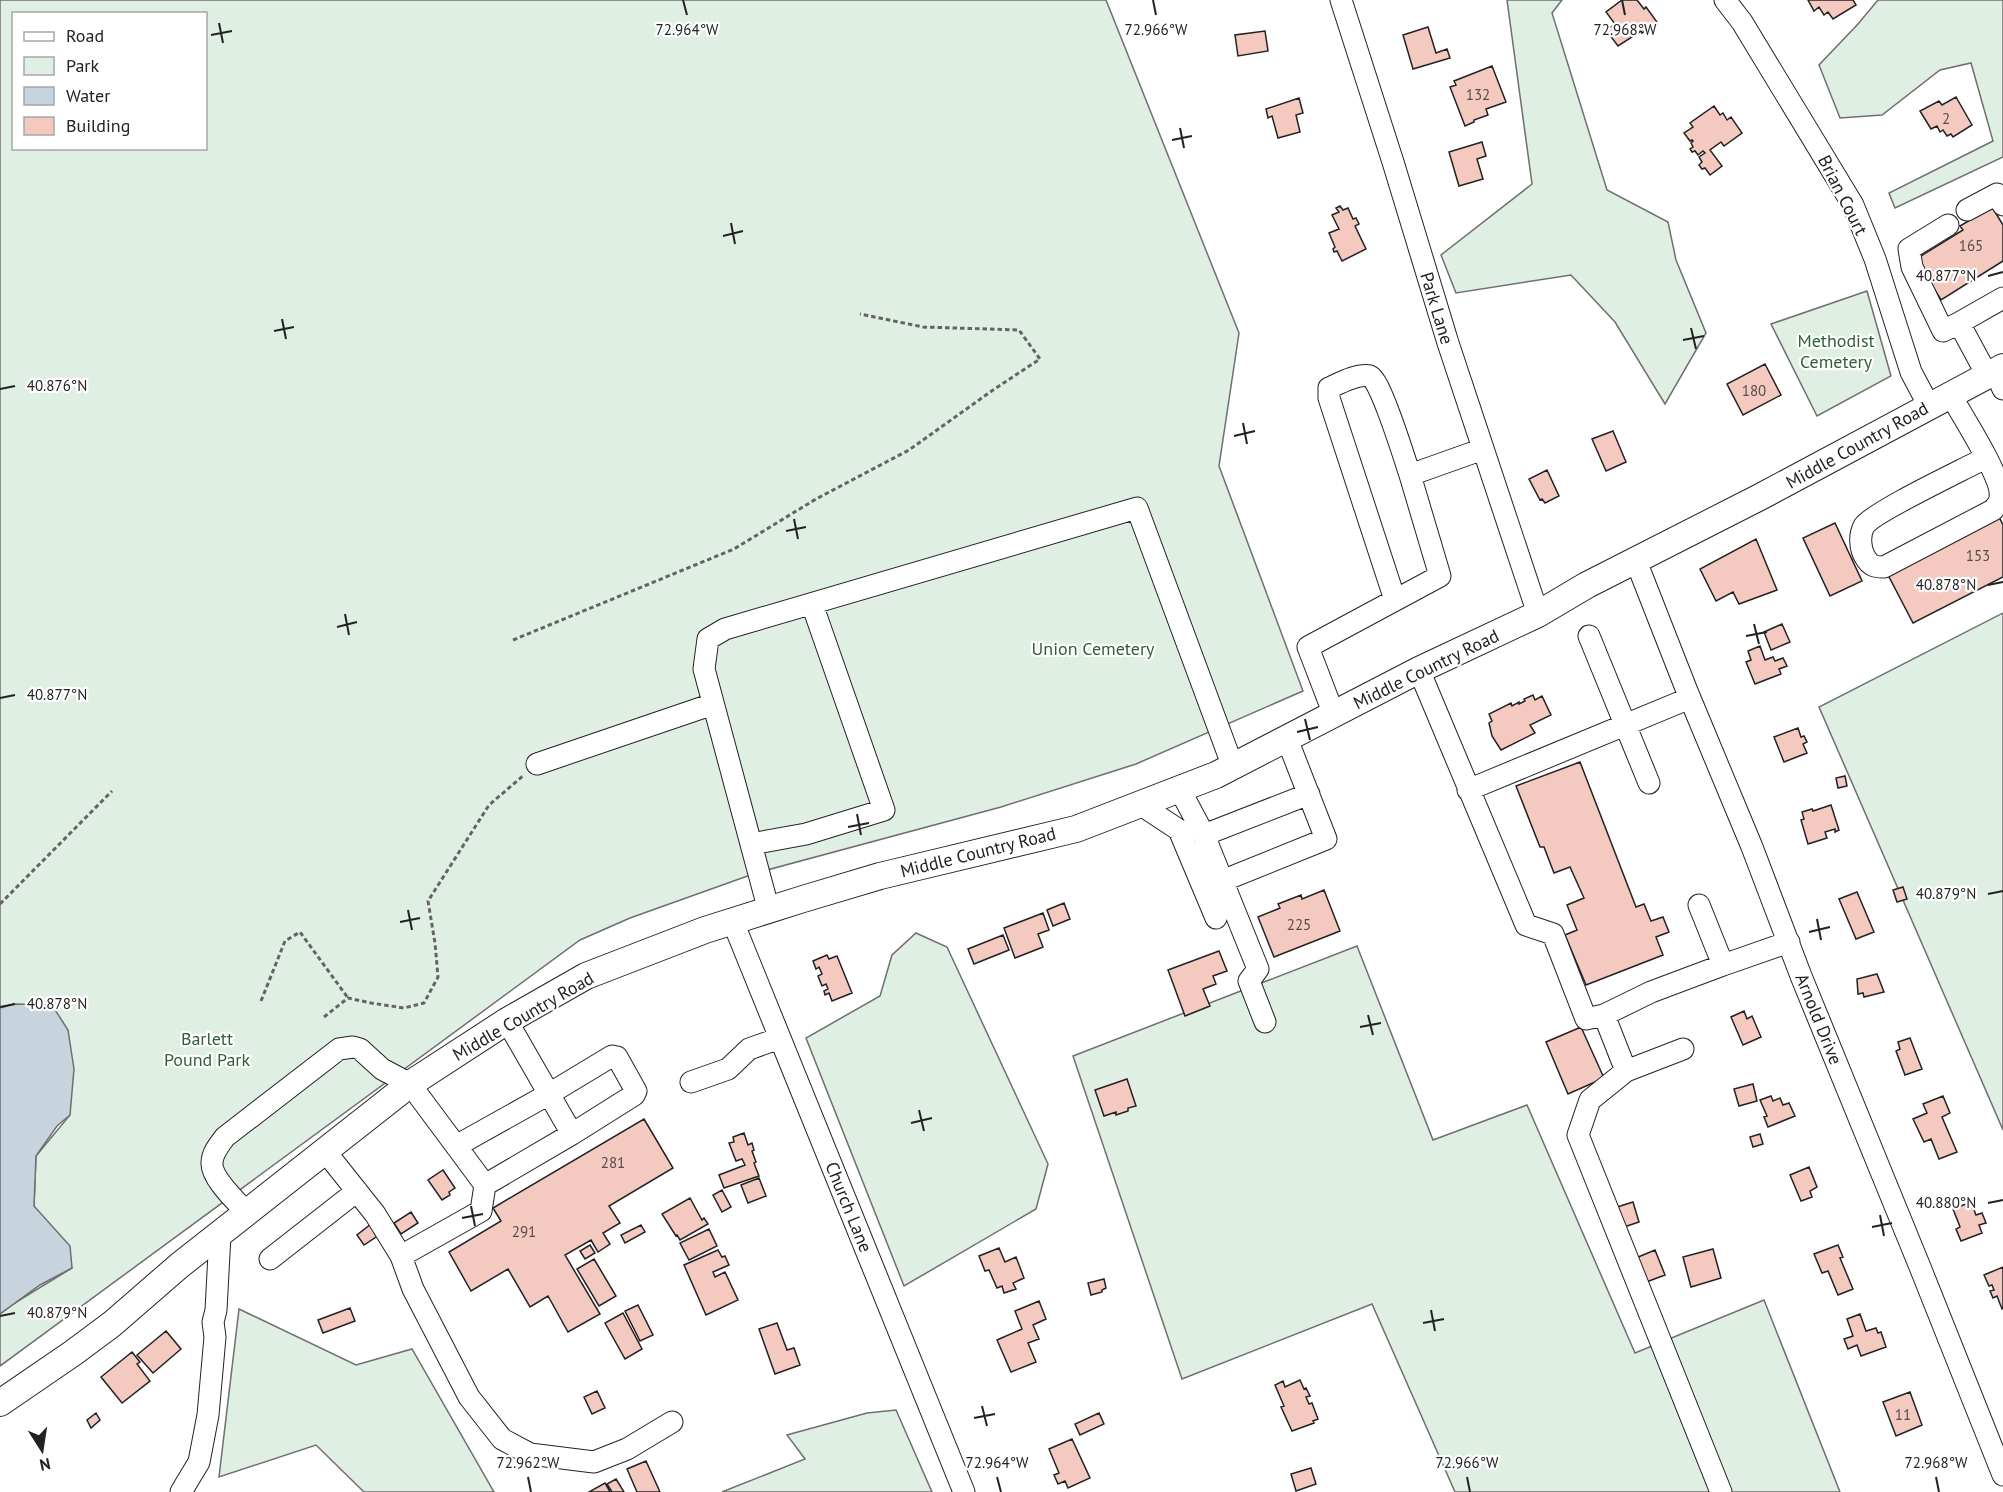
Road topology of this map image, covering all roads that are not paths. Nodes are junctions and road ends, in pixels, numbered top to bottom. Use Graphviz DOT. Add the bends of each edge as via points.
graph roads {
  1 [pos="1341,0"];
  2 [pos="1725,0"];
  3 [pos="2003,206"];
  4 [pos="1966,210"];
  5 [pos="1948,225"];
  6 [pos="2003,298"];
  7 [pos="1959,323"];
  8 [pos="1997,375"];
  9 [pos="1940,400"];
  10 [pos="1483,449"];
  11 [pos="1986,458"];
  12 [pos="1410,475"];
  13 [pos="1636,561"];
  14 [pos="1395,600"];
  15 [pos="812,604"];
  16 [pos="1538,614"];
  17 [pos="1589,636"];
  18 [pos="1419,670"];
  19 [pos="1690,698"];
  20 [pos="713,704"];
  21 [pos="1334,715"];
  22 [pos="1624,725"];
  23 [pos="1287,739"];
  24 [pos="537,764"];
  25 [pos="1233,766"];
  26 [pos="1649,783"];
  27 [pos="1180,790"];
  28 [pos="1468,790"];
  29 [pos="1309,794"];
  30 [pos="1141,805"];
  31 [pos="1204,835"];
  32 [pos="751,844"];
  33 [pos="1222,881"];
  34 [pos="1699,905"];
  35 [pos="769,911"];
  36 [pos="1216,918"];
  37 [pos="733,922"];
  38 [pos="1789,942"];
  39 [pos="1723,966"];
  40 [pos="1604,1015"];
  41 [pos="507,1021"];
  42 [pos="1265,1022"];
  43 [pos="780,1038"];
  44 [pos="1683,1049"];
  45 [pos="1626,1071"];
  46 [pos="691,1082"];
  47 [pos="410,1084"];
  48 [pos="549,1094"];
  49 [pos="572,1134"];
  50 [pos="456,1146"];
  51 [pos="325,1151"];
  52 [pos="485,1185"];
  53 [pos="357,1191"];
  54 [pos="247,1213"];
  55 [pos="220,1235"];
  56 [pos="401,1256"];
  57 [pos="270,1259"];
  58 [pos="0,1403"];
  59 [pos="672,1422"];
  60 [pos="2003,1475"];
  61 [pos="181,1492"];
  62 [pos="964,1492"];
  63 [pos="1721,1492"];
  1 -- 10 [label="street, Park Lane"];
  2 -- 9 [label="street, Brian Court" via="1853,205 1875,259 1911,372"];
  3 -- 4 [label="street" via="1997,194"];
  5 -- 7 [label="street" via="1910,249 1912,267 1943,332"];
  6 -- 7 [label="street"];
  7 -- 8 [label="street"];
  8 -- 9 [label="main road, Middle Country Road"];
  9 -- 11 [label="street, Brian Court"];
  9 -- 13 [label="main road, Middle Country Road"];
  10 -- 12 [label="street"];
  10 -- 16 [label="street, Park Lane"];
  11 -- 11 [label="street, Brian Court" via="2000,488 1999,503 1993,510 1884,567 1869,562 1861,546 1864,525"];
  12 -- 14 [label="street" via="1440,576"];
  12 -- 14 [label="street" via="1374,378 1362,376 1329,387 1329,398"];
  13 -- 16 [label="main road, Middle Country Road"];
  13 -- 19 [label="street, Arnold Drive"];
  14 -- 21 [label="street" via="1308,646"];
  15 -- 20 [label="street" via="725,629 708,639 704,669"];
  15 -- 25 [label="street" via="1137,508"];
  15 -- 32 [label="street" via="884,810 806,834"];
  16 -- 18 [label="main road, Middle Country Road"];
  17 -- 22 [label="street"];
  18 -- 21 [label="main road, Middle Country Road"];
  18 -- 28 [label="street"];
  19 -- 22 [label="street"];
  19 -- 38 [label="street, Arnold Drive"];
  20 -- 24 [label="street"];
  20 -- 32 [label="street"];
  21 -- 23 [label="main road, Middle Country Road"];
  22 -- 26 [label="street"];
  22 -- 28 [label="street"];
  23 -- 25 [label="main road, Middle Country Road"];
  23 -- 29 [label="street"];
  25 -- 27 [label="main road, Middle Country Road"];
  27 -- 30 [label="main road, Middle Country Road"];
  27 -- 31 [label="street"];
  28 -- 40 [label="street" via="1526,925 1553,934 1586,1018"];
  29 -- 31 [label="street"];
  29 -- 33 [label="street" via="1326,839"];
  30 -- 35 [label="main road, Middle Country Road" via="1077,828 880,876"];
  30 -- 36 [label="street" via="1179,830"];
  31 -- 33 [label="street"];
  32 -- 35 [label="street"];
  33 -- 42 [label="street" via="1258,969 1249,981"];
  34 -- 39 [label="street"];
  35 -- 37 [label="main road, Middle Country Road"];
  37 -- 41 [label="main road, Middle Country Road" via="586,976"];
  37 -- 43 [label="street, Church Lane"];
  38 -- 39 [label="street"];
  38 -- 60 [label="street, Arnold Drive"];
  39 -- 40 [label="street" via="1651,992"];
  40 -- 45 [label="street"];
  41 -- 47 [label="main road, Middle Country Road"];
  41 -- 48 [label="street"];
  43 -- 46 [label="street" via="749,1050 728,1069"];
  43 -- 62 [label="street, Church Lane"];
  44 -- 45 [label="street"];
  45 -- 63 [label="street" via="1590,1100 1578,1136"];
  47 -- 50 [label="street"];
  47 -- 51 [label="main road, Middle Country Road"];
  47 -- 54 [label="street" via="382,1069 360,1049 339,1049 225,1137 212,1166"];
  48 -- 49 [label="street"];
  48 -- 49 [label="street" via="612,1056 617,1057 636,1090"];
  48 -- 50 [label="street"];
  49 -- 52 [label="street"];
  50 -- 52 [label="street"];
  51 -- 53 [label="street"];
  51 -- 54 [label="main road, Middle Country Road"];
  52 -- 56 [label="street" via="481,1211"];
  53 -- 56 [label="street"];
  53 -- 57 [label="street"];
  54 -- 55 [label="main road, Middle Country Road"];
  55 -- 58 [label="main road, Middle Country Road" via="112,1324"];
  55 -- 61 [label="street" via="208,1415 199,1462"];
  56 -- 59 [label="street" via="413,1288 469,1397 502,1440 530,1454 594,1462 627,1449"];
}
